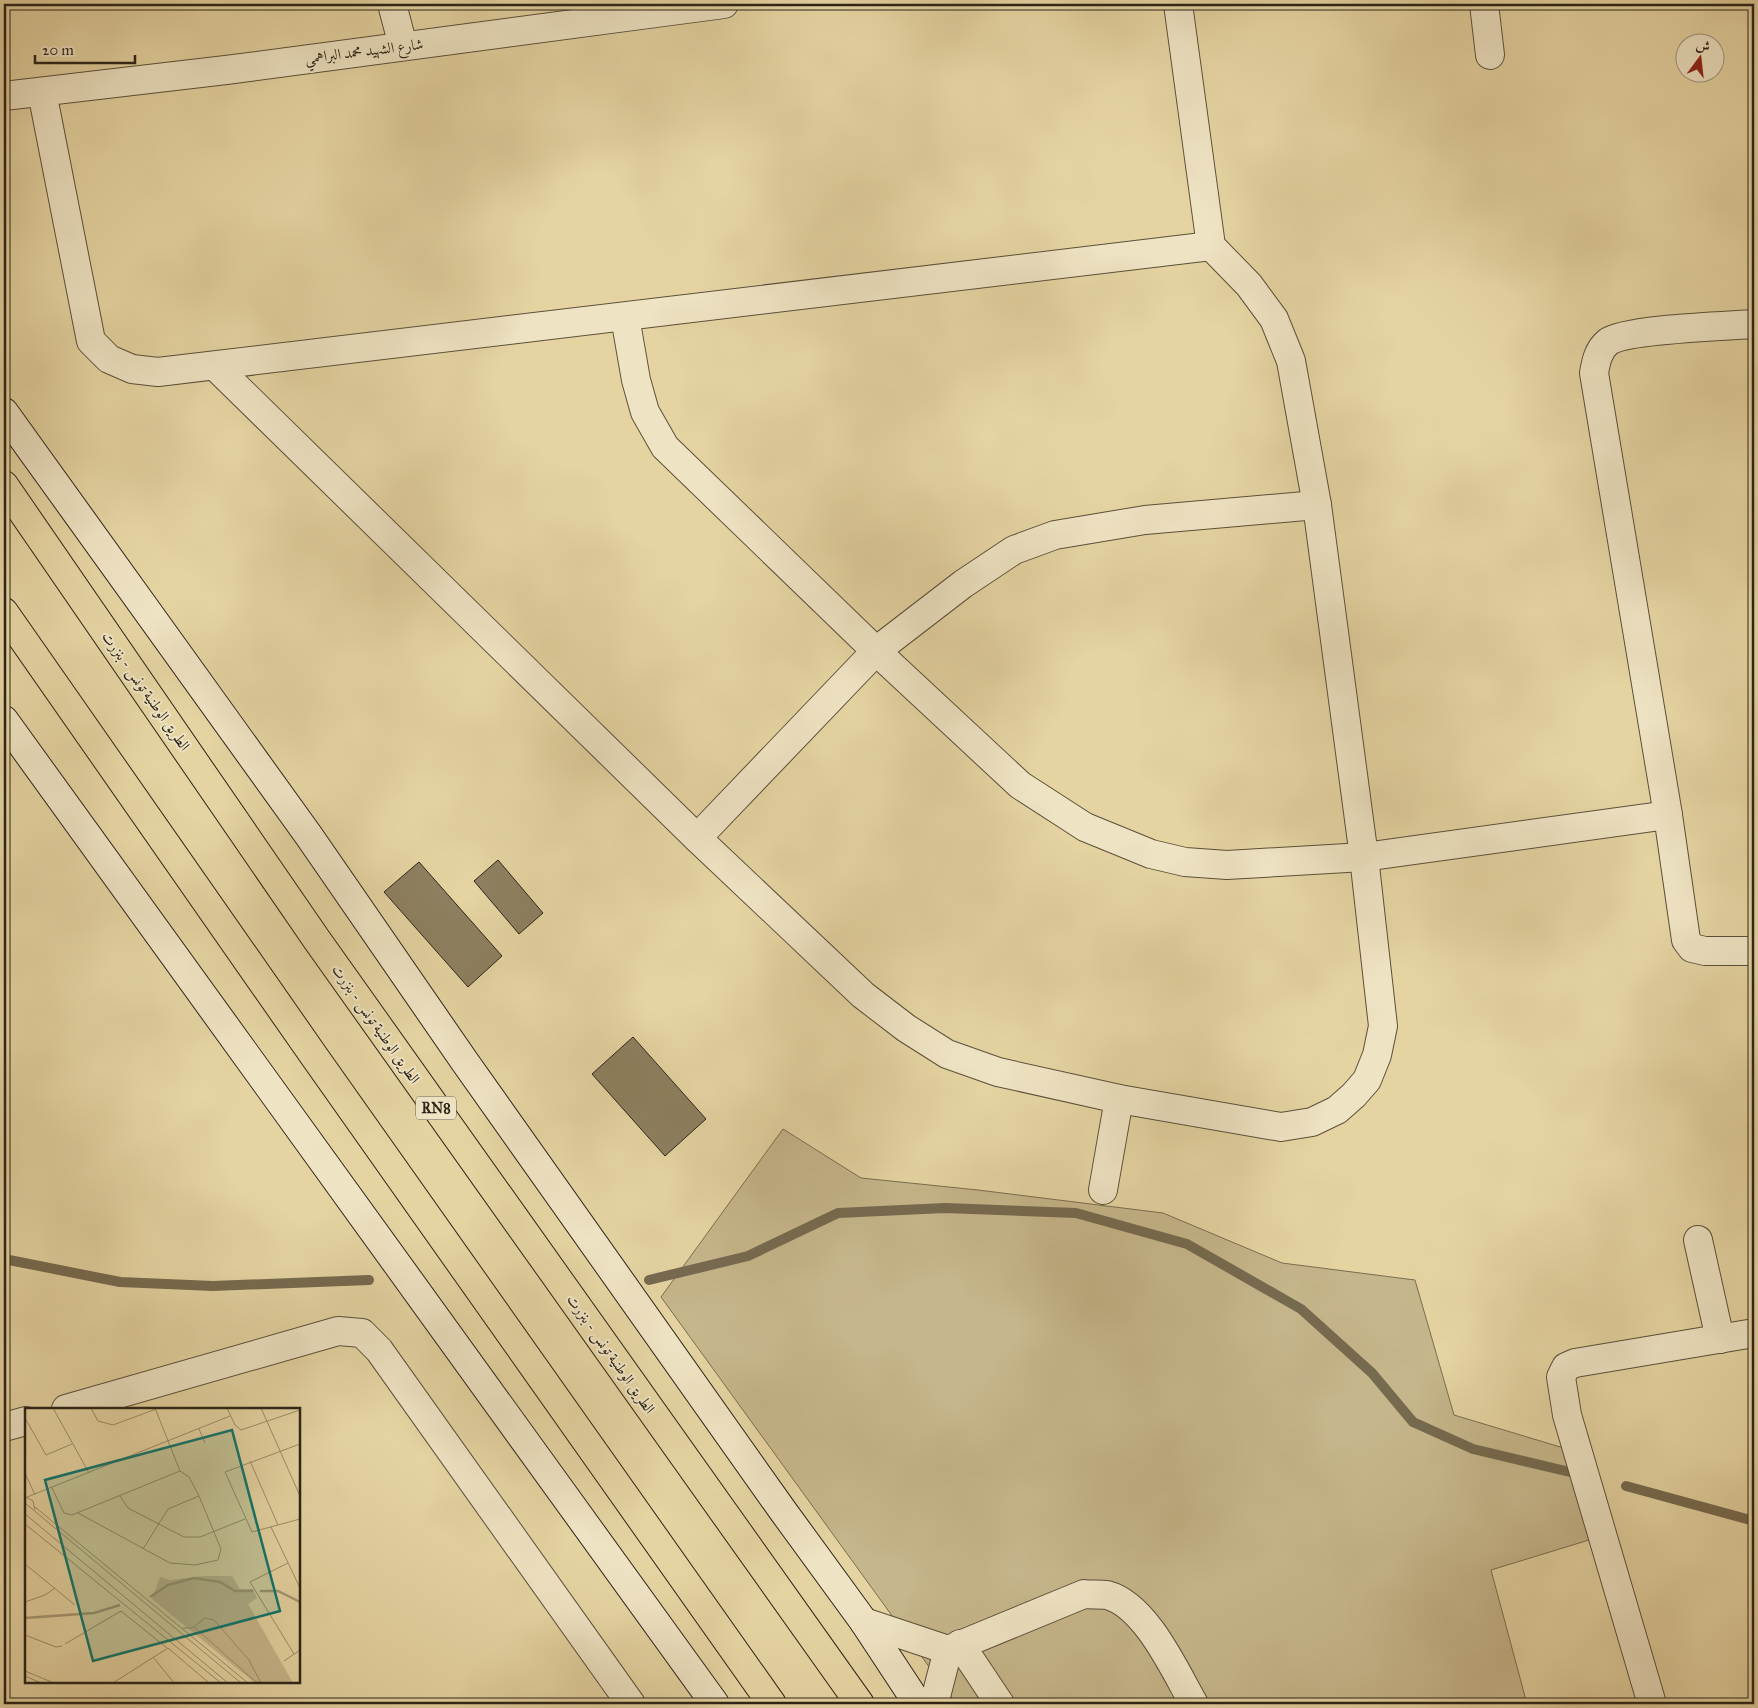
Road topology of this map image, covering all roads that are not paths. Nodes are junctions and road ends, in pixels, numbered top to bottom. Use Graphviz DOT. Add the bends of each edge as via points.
graph roads {
  1 [pos="392,4"];
  2 [pos="724,4"];
  3 [pos="1178,4"];
  4 [pos="1484,4"];
  5 [pos="403,46"];
  6 [pos="1490,55"];
  7 [pos="42,92"];
  8 [pos="4,96"];
  9 [pos="1211,246"];
  10 [pos="625,317"];
  11 [pos="1754,324"];
  12 [pos="215,366"];
  13 [pos="4,412"];
  14 [pos="11,496"];
  15 [pos="1317,505"];
  16 [pos="4,612"];
  17 [pos="876,651"];
  18 [pos="4,720"];
  19 [pos="1668,815"];
  20 [pos="697,838"];
  21 [pos="1364,857"];
  22 [pos="1754,951"];
  23 [pos="1119,1099"];
  24 [pos="1103,1190"];
  25 [pos="1698,1240"];
  26 [pos="1754,1333"];
  27 [pos="1720,1339"];
  28 [pos="69,1408"];
  29 [pos="25,1421"];
  30 [pos="4,1427"];
  31 [pos="864,1622"];
  32 [pos="954,1647"];
  33 [pos="631,1704"];
  34 [pos="715,1704"];
  35 [pos="772,1704"];
  36 [pos="860,1704"];
  37 [pos="918,1704"];
  38 [pos="934,1704"];
  39 [pos="1000,1704"];
  40 [pos="1194,1704"];
  41 [pos="1652,1704"];
  1 -- 5 [label="street"];
  2 -- 5 [label="street, شارع الشهيد محمد البراهمي"];
  3 -- 9 [label="street"];
  4 -- 6 [label="street"];
  5 -- 7 [label="street, شارع الشهيد محمد البراهمي"];
  7 -- 8 [label="street, شارع الشهيد محمد البراهمي"];
  7 -- 12 [label="street" via="91,341 108,359 132,369 158,372"];
  9 -- 10 [label="street"];
  9 -- 15 [label="street" via="1249,285 1274,319 1291,361"];
  10 -- 12 [label="street"];
  10 -- 17 [label="street" via="645,412 665,446"];
  11 -- 19 [label="street" via="1629,334 1608,342 1597,356 1594,373"];
  12 -- 20 [label="street"];
  13 -- 31 [label="street" via="309,836 488,1095"];
  14 -- 36 [label="highway, الطريق الوطنية تونس - بنزرت / RN8" via="317,940"];
  15 -- 17 [label="street" via="1145,520 1055,536 1014,550 963,584"];
  15 -- 21 [label="street"];
  16 -- 35 [label="highway"];
  17 -- 20 [label="street"];
  17 -- 21 [label="street" via="1020,785 1085,827 1151,854 1185,862 1227,865"];
  18 -- 34 [label="street"];
  19 -- 21 [label="street"];
  19 -- 22 [label="street" via="1686,940 1692,948 1705,951"];
  20 -- 23 [label="street" via="863,995 947,1054 998,1072"];
  21 -- 23 [label="street" via="1383,1026 1367,1080 1354,1095 1337,1110 1312,1122 1281,1126"];
  23 -- 24 [label="street"];
  25 -- 27 [label="street"];
  26 -- 27 [label="street"];
  27 -- 41 [label="street" via="1575,1363 1566,1367 1561,1377 1567,1415"];
  28 -- 33 [label="street" via="338,1331 362,1333 379,1350"];
  29 -- 30 [label="street"];
  31 -- 32 [label="street"];
  31 -- 37 [label="street"];
  32 -- 38 [label="street"];
  32 -- 39 [label="street"];
  32 -- 40 [label="street" via="1084,1594 1107,1595 1130,1606 1152,1632"];
}
